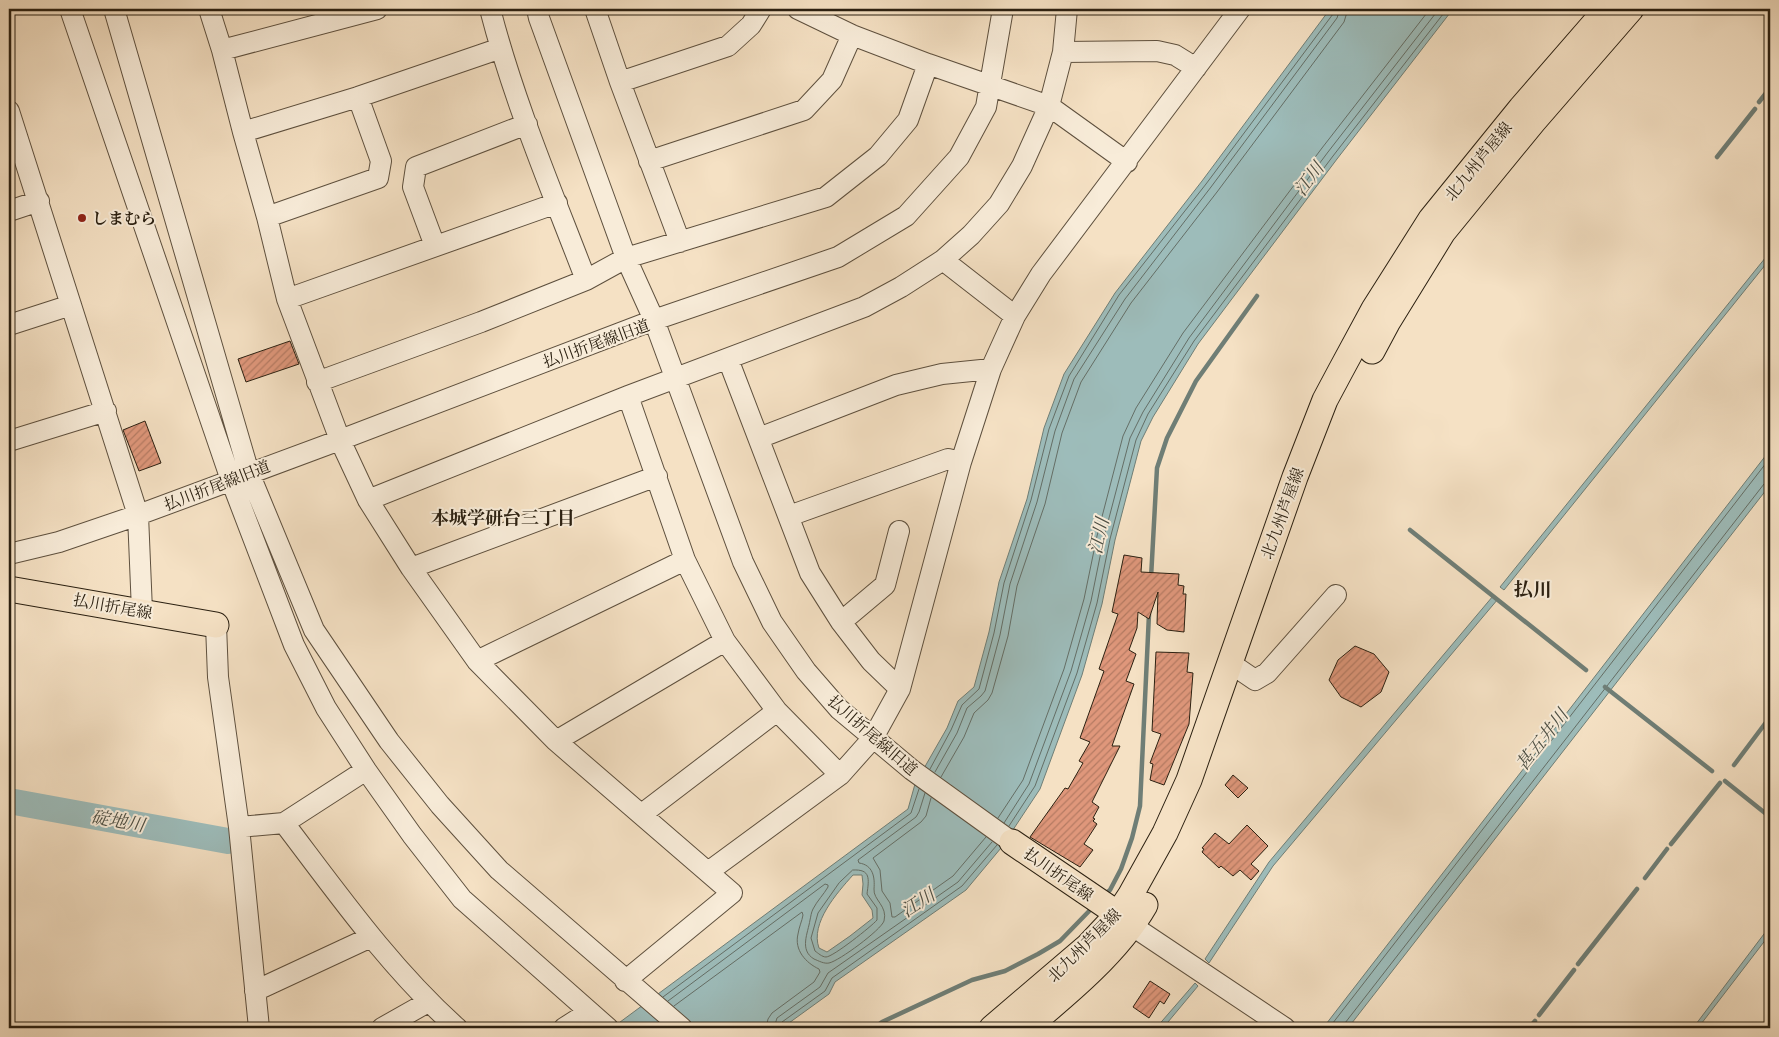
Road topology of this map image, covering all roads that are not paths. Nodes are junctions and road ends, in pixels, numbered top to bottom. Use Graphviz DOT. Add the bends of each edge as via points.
graph roads {
  1 [pos="70,9"];
  2 [pos="114,9"];
  3 [pos="209,9"];
  4 [pos="377,9"];
  5 [pos="490,9"];
  6 [pos="537,9"];
  7 [pos="595,9"];
  8 [pos="762,9"];
  9 [pos="798,9"];
  10 [pos="1003,9"];
  11 [pos="1066,9"];
  12 [pos="1240,9"];
  13 [pos="1607,9"];
  14 [pos="1630,9"];
  15 [pos="852,36"];
  16 [pos="501,48"];
  17 [pos="222,50"];
  18 [pos="1063,52"];
  19 [pos="928,64"];
  20 [pos="1196,68"];
  21 [pos="620,82"];
  22 [pos="989,86"];
  23 [pos="358,96"];
  24 [pos="1049,106"];
  25 [pos="9,111"];
  26 [pos="527,124"];
  27 [pos="242,132"];
  28 [pos="649,161"];
  29 [pos="1127,162"];
  30 [pos="38,201"];
  31 [pos="557,203"];
  32 [pos="9,211"];
  33 [pos="268,217"];
  34 [pos="680,242"];
  35 [pos="435,246"];
  36 [pos="626,258"];
  37 [pos="943,260"];
  38 [pos="586,280"];
  39 [pos="287,299"];
  40 [pos="71,305"];
  41 [pos="1015,316"];
  42 [pos="654,320"];
  43 [pos="9,325"];
  44 [pos="728,359"];
  45 [pos="991,369"];
  46 [pos="675,378"];
  47 [pos="317,382"];
  48 [pos="628,396"];
  49 [pos="106,411"];
  50 [pos="759,438"];
  51 [pos="340,440"];
  52 [pos="9,441"];
  53 [pos="961,462"];
  54 [pos="240,476"];
  55 [pos="657,476"];
  56 [pos="368,500"];
  57 [pos="138,515"];
  58 [pos="789,516"];
  59 [pos="899,531"];
  60 [pos="9,554"];
  61 [pos="685,560"];
  62 [pos="411,568"];
  63 [pos="9,588"];
  64 [pos="1336,595"];
  65 [pos="142,611"];
  66 [pos="841,622"];
  67 [pos="216,625"];
  68 [pos="725,641"];
  69 [pos="477,661"];
  70 [pos="1237,668"];
  71 [pos="900,688"];
  72 [pos="777,711"];
  73 [pos="873,738"];
  74 [pos="556,741"];
  75 [pos="366,770"];
  76 [pos="840,775"];
  77 [pos="642,814"];
  78 [pos="284,823"];
  79 [pos="239,827"];
  80 [pos="1009,840"];
  81 [pos="708,872"];
  82 [pos="1124,920"];
  83 [pos="370,937"];
  84 [pos="632,986"];
  85 [pos="255,991"];
  86 [pos="428,1002"];
  87 [pos="598,1020"];
  88 [pos="259,1028"];
  89 [pos="382,1028"];
  90 [pos="457,1028"];
  91 [pos="564,1028"];
  92 [pos="682,1028"];
  93 [pos="992,1028"];
  94 [pos="1026,1028"];
  95 [pos="1285,1028"];
  1 -- 54 [label="street"];
  2 -- 54 [label="street"];
  3 -- 17 [label="street"];
  4 -- 17 [label="street"];
  5 -- 16 [label="street"];
  6 -- 36 [label="street"];
  7 -- 21 [label="street"];
  8 -- 21 [label="street" via="751,25 728,46"];
  9 -- 15 [label="street"];
  10 -- 22 [label="street"];
  11 -- 18 [label="street"];
  12 -- 20 [label="street"];
  13 -- 70 [label="main road, 北九州芦屋線" via="1431,219 1374,309 1325,400 1295,477"];
  14 -- 70 [label="main road, 北九州芦屋線" via="1444,232 1386,323 1334,423"];
  15 -- 19 [label="street"];
  15 -- 28 [label="street" via="832,80 804,110"];
  16 -- 23 [label="street"];
  16 -- 26 [label="street"];
  17 -- 27 [label="street"];
  18 -- 20 [label="street" via="1157,51 1175,55"];
  18 -- 24 [label="street"];
  19 -- 22 [label="street"];
  19 -- 34 [label="street" via="908,120 878,156 826,197"];
  20 -- 29 [label="street"];
  21 -- 28 [label="street"];
  22 -- 24 [label="street"];
  22 -- 42 [label="street" via="986,107 959,157 906,216 838,257"];
  23 -- 27 [label="street"];
  23 -- 33 [label="street" via="381,161 378,178"];
  24 -- 29 [label="street"];
  24 -- 37 [label="street" via="1022,166 999,204"];
  25 -- 30 [label="street"];
  26 -- 31 [label="street"];
  26 -- 35 [label="street" via="416,167 413,187"];
  27 -- 33 [label="street"];
  28 -- 34 [label="street"];
  29 -- 41 [label="street" via="1041,274"];
  30 -- 32 [label="street"];
  30 -- 40 [label="street"];
  31 -- 35 [label="street"];
  31 -- 38 [label="street"];
  33 -- 39 [label="street"];
  34 -- 36 [label="street"];
  35 -- 39 [label="street"];
  36 -- 38 [label="street"];
  36 -- 42 [label="street"];
  37 -- 41 [label="street"];
  37 -- 44 [label="street" via="864,307"];
  38 -- 47 [label="street"];
  39 -- 47 [label="street"];
  40 -- 43 [label="street"];
  40 -- 49 [label="street"];
  41 -- 45 [label="street"];
  42 -- 46 [label="street, 払川折尾線旧道"];
  42 -- 51 [label="street, 払川折尾線旧道"];
  44 -- 46 [label="street"];
  44 -- 50 [label="street"];
  45 -- 50 [label="street" via="942,374 896,385"];
  45 -- 53 [label="street"];
  46 -- 48 [label="street"];
  46 -- 73 [label="street, 払川折尾線旧道" via="743,562 772,622 806,671 840,709"];
  47 -- 51 [label="street"];
  48 -- 55 [label="street"];
  48 -- 56 [label="street"];
  49 -- 52 [label="street"];
  49 -- 57 [label="street"];
  50 -- 58 [label="street"];
  51 -- 54 [label="street, 払川折尾線旧道"];
  51 -- 56 [label="street"];
  53 -- 58 [label="street" via="948,459"];
  53 -- 71 [label="street"];
  54 -- 57 [label="street, 払川折尾線旧道"];
  54 -- 75 [label="street" via="294,645 326,708"];
  54 -- 84 [label="street" via="314,630 389,741 440,805 499,870"];
  55 -- 61 [label="street"];
  55 -- 62 [label="street"];
  56 -- 62 [label="street"];
  57 -- 60 [label="street, 払川折尾線旧道" via="59,542"];
  57 -- 65 [label="street"];
  58 -- 66 [label="street" via="810,573"];
  59 -- 66 [label="street" via="885,585"];
  61 -- 68 [label="street"];
  61 -- 69 [label="street"];
  62 -- 69 [label="street"];
  63 -- 65 [label="main road, 払川折尾線"];
  64 -- 70 [label="street" via="1267,673 1255,680"];
  65 -- 67 [label="main road, 払川折尾線"];
  66 -- 71 [label="street" via="871,661"];
  67 -- 79 [label="street" via="218,677"];
  68 -- 72 [label="street"];
  68 -- 74 [label="street"];
  69 -- 74 [label="street"];
  70 -- 82 [label="main road, 北九州芦屋線" via="1201,794 1178,847 1143,908"];
  71 -- 73 [label="street"];
  72 -- 76 [label="street"];
  72 -- 77 [label="street"];
  73 -- 76 [label="street"];
  73 -- 80 [label="street, 払川折尾線旧道"];
  74 -- 77 [label="street"];
  75 -- 78 [label="street"];
  75 -- 87 [label="street" via="462,899"];
  76 -- 81 [label="street"];
  77 -- 81 [label="street"];
  78 -- 79 [label="street"];
  78 -- 83 [label="street"];
  79 -- 85 [label="street"];
  80 -- 82 [label="main road, 払川折尾線"];
  81 -- 84 [label="street" via="732,893"];
  82 -- 93 [label="main road, 北九州芦屋線"];
  82 -- 94 [label="main road, 北九州芦屋線" via="1081,981"];
  82 -- 95 [label="street"];
  83 -- 85 [label="street"];
  83 -- 86 [label="street"];
  84 -- 92 [label="street"];
  85 -- 88 [label="street"];
  86 -- 89 [label="street"];
  86 -- 90 [label="street"];
  87 -- 91 [label="street"];
}
